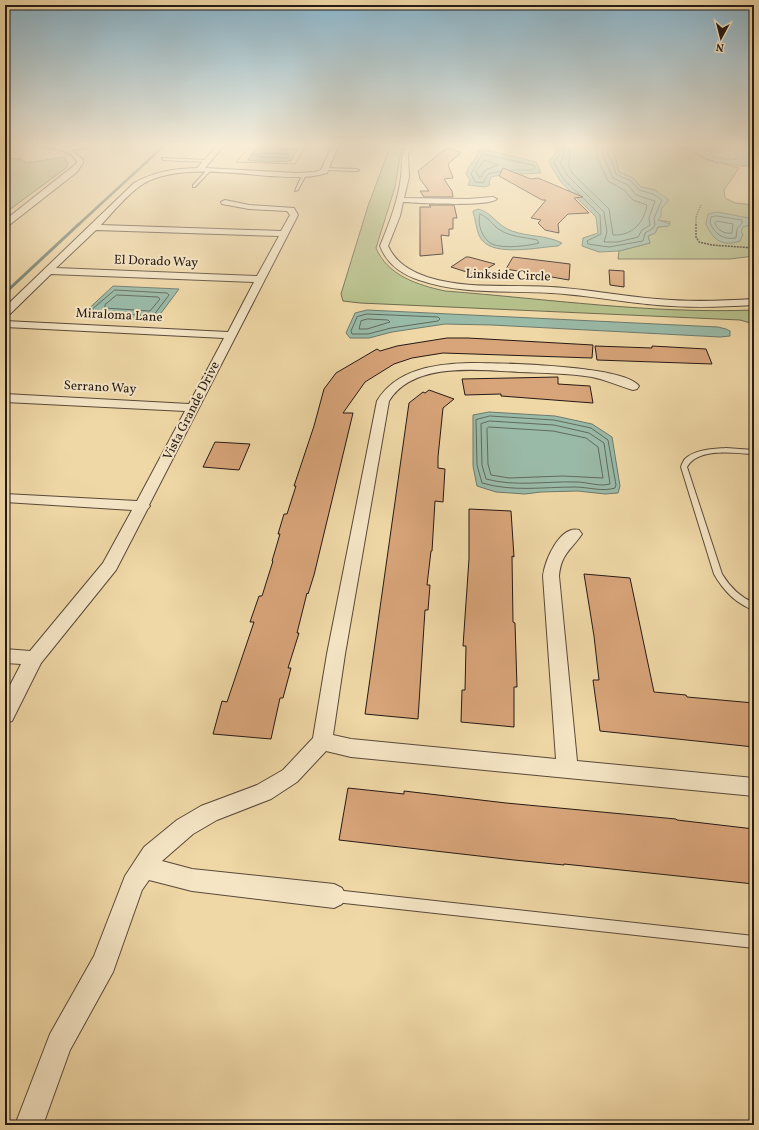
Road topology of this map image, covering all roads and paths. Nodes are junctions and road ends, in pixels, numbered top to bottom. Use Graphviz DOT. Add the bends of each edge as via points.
graph roads {
  1 [pos="40,197"];
  2 [pos="125,197"];
  3 [pos="401,197"];
  4 [pos="493,199"];
  5 [pos="400,200"];
  6 [pos="225,202"];
  7 [pos="701,205"];
  8 [pos="5,224"];
  9 [pos="94,227"];
  10 [pos="285,234"];
  11 [pos="754,248"];
  12 [pos="49,271"];
  13 [pos="261,279"];
  14 [pos="754,302"];
  15 [pos="5,312"];
  16 [pos="5,324"];
  17 [pos="232,335"];
  18 [pos="633,386"];
  19 [pos="5,398"];
  20 [pos="194,408"];
  21 [pos="754,452"];
  22 [pos="5,498"];
  23 [pos="143,506"];
  24 [pos="574,534"];
  25 [pos="754,607"];
  26 [pos="5,656"];
  27 [pos="34,658"];
  28 [pos="5,715"];
  29 [pos="322,741"];
  30 [pos="567,769"];
  31 [pos="754,787"];
  32 [pos="142,867"];
  33 [pos="334,896"];
  34 [pos="754,942"];
  35 [pos="29,1125"];
  1 -- 8 [label="street"];
  2 -- 9 [label="street"];
  3 -- 5 [label="street, Linkside Circle"];
  4 -- 5 [label="street"];
  5 -- 14 [label="street, Linkside Circle" via="384,247 386,253 404,269 425,279 475,288 572,292 658,302"];
  6 -- 10 [label="street, Vista Grande Drive" via="240,206 291,210 294,215"];
  7 -- 11 [label="path" via="696,217 696,237 699,242"];
  9 -- 10 [label="street"];
  9 -- 12 [label="street"];
  10 -- 13 [label="street, Vista Grande Drive"];
  12 -- 13 [label="street, El Dorado Way"];
  12 -- 15 [label="street"];
  13 -- 17 [label="street, Vista Grande Drive"];
  16 -- 17 [label="street, Miraloma Lane"];
  17 -- 20 [label="street, Vista Grande Drive"];
  18 -- 29 [label="street" via="619,379 580,371 467,366 425,371 406,378 389,391 383,401"];
  19 -- 20 [label="street, Serrano Way"];
  20 -- 23 [label="street, Vista Grande Drive"];
  21 -- 25 [label="lane" via="707,452 691,457 684,467 718,574 732,594"];
  22 -- 23 [label="street"];
  23 -- 27 [label="street, Vista Grande Drive" via="110,566 95,587"];
  24 -- 30 [label="street" via="557,552 551,576"];
  26 -- 27 [label="street"];
  27 -- 28 [label="street, Vista Grande Drive"];
  29 -- 30 [label="street" via="351,748"];
  29 -- 32 [label="street" via="290,776 264,792 209,813 185,827"];
  30 -- 31 [label="street"];
  32 -- 33 [label="street" via="192,880"];
  32 -- 35 [label="street" via="133,884 104,962 59,1042"];
  33 -- 34 [label="lane"];
}
